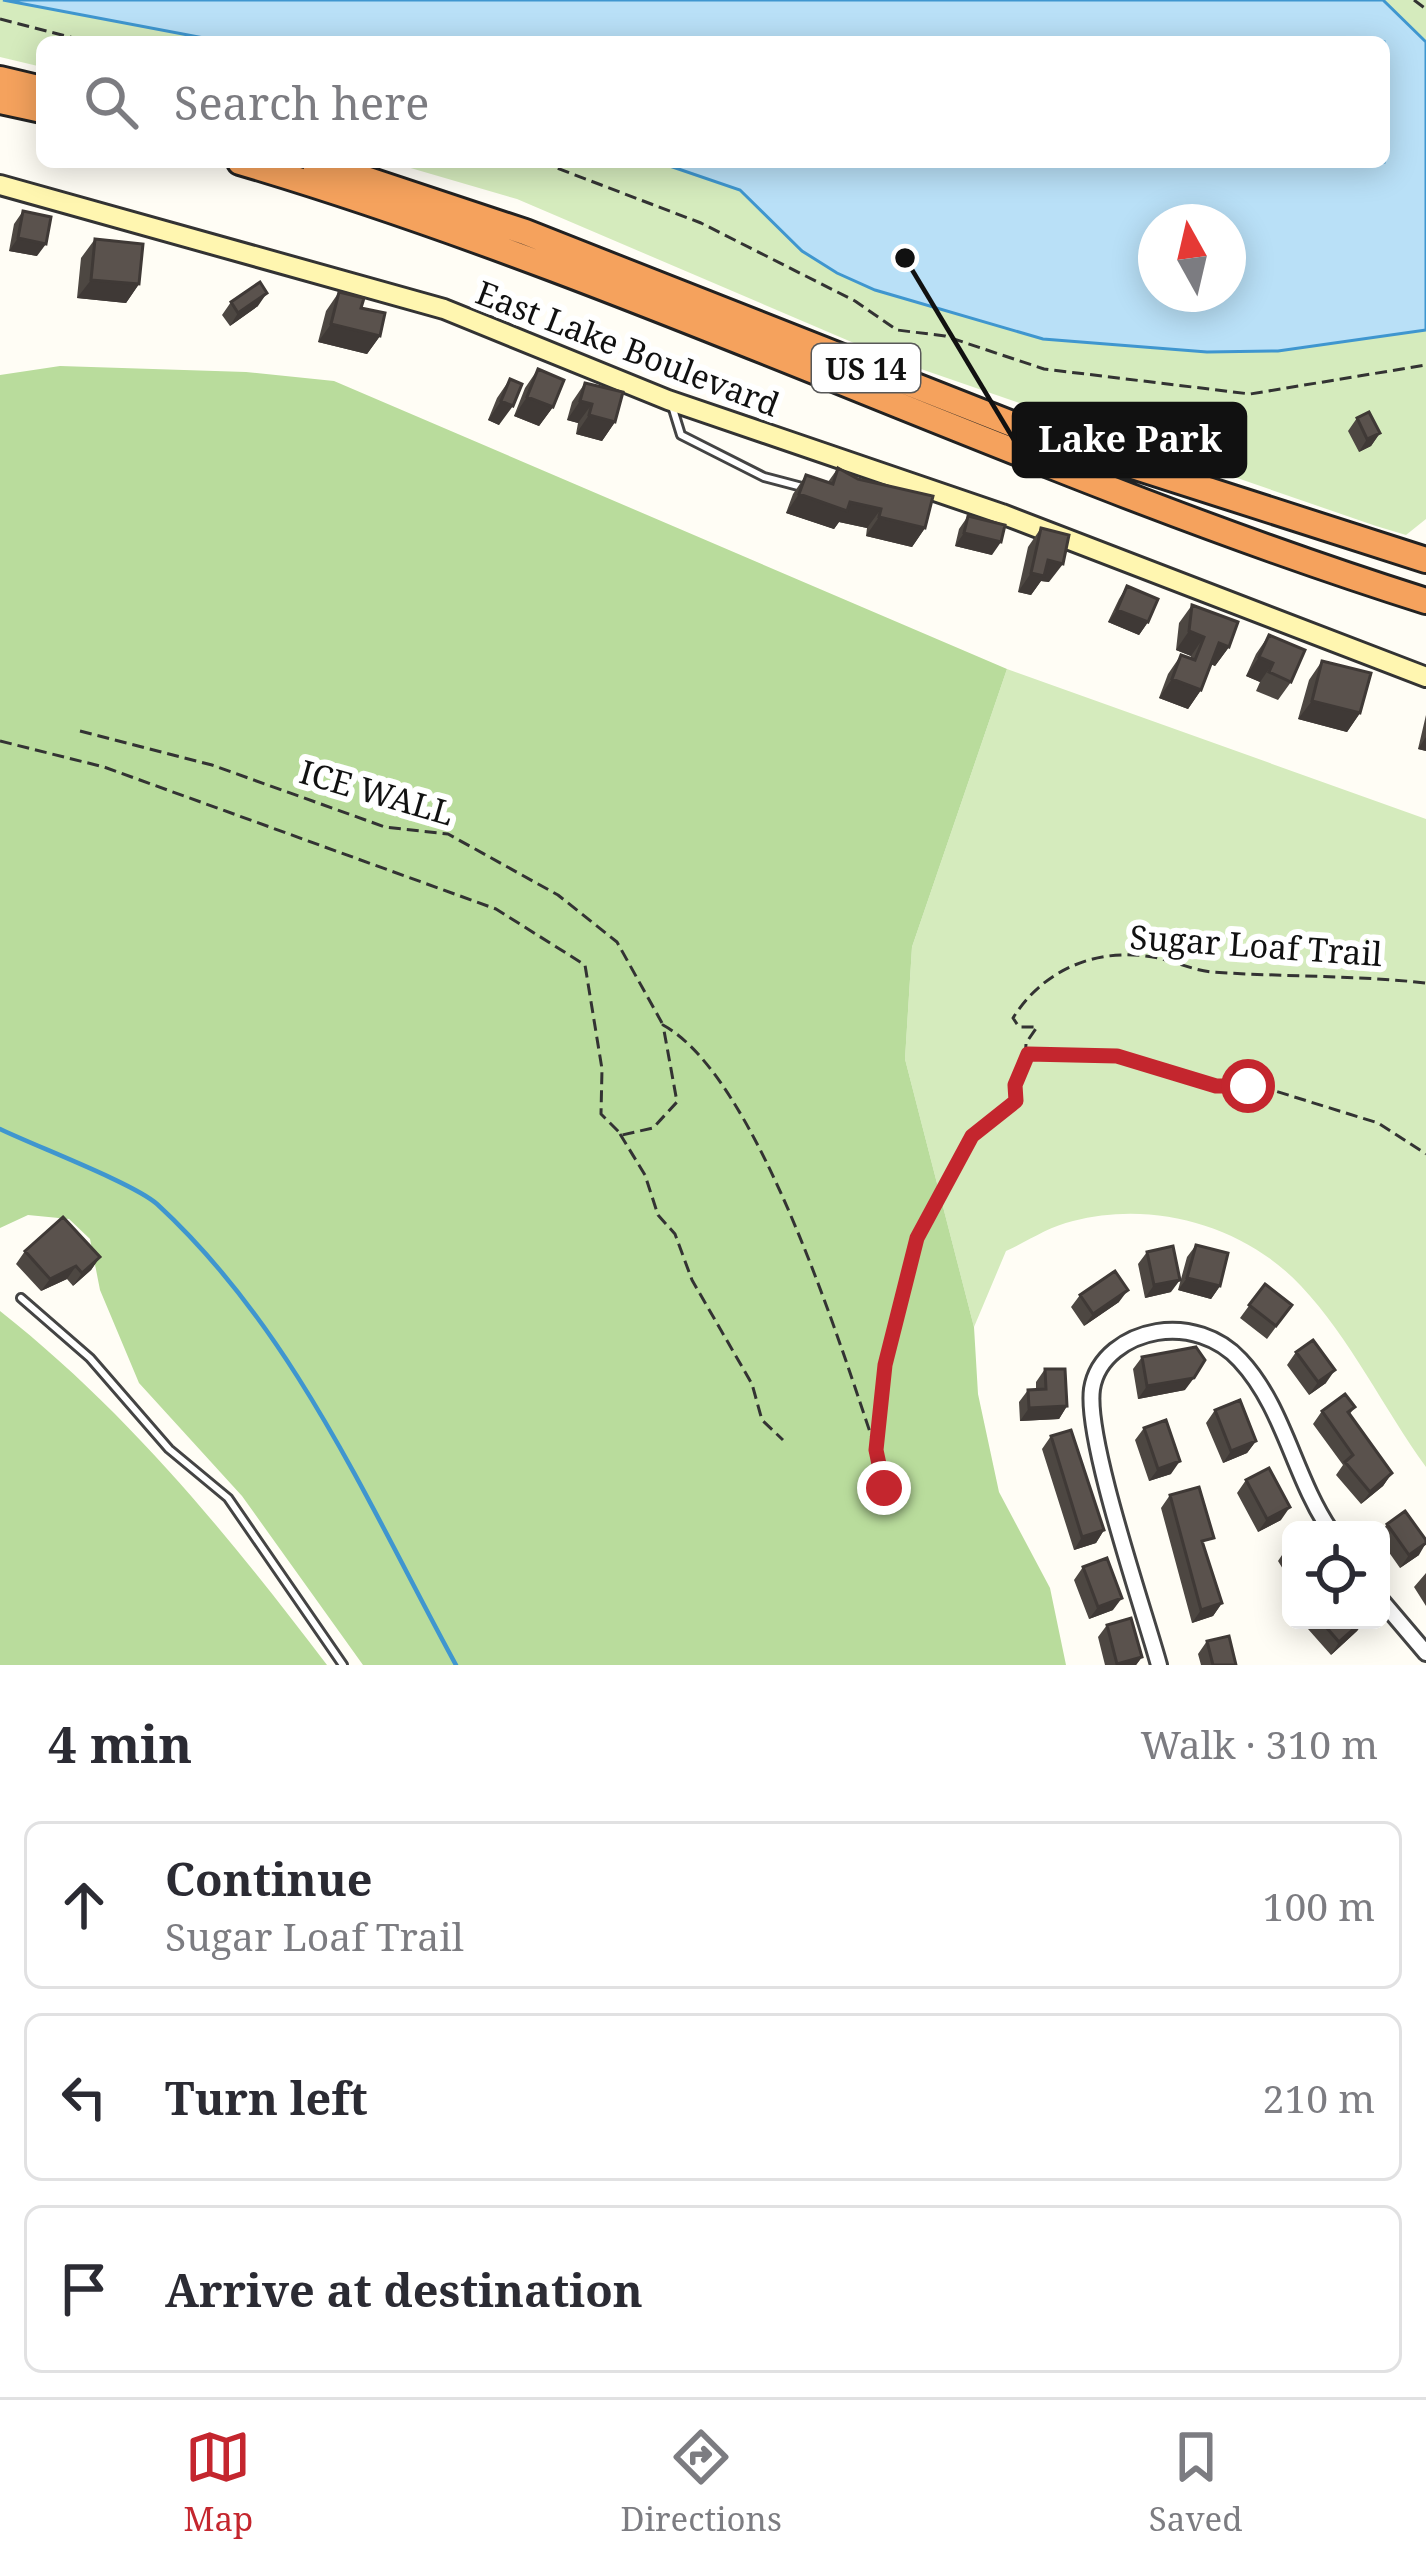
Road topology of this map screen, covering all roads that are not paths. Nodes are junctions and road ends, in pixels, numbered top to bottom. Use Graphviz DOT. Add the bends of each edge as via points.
graph roads {
  1 [pos="0,80"];
  2 [pos="36,88"];
  3 [pos="0,101"];
  4 [pos="36,109"];
  5 [pos="259,168"];
  6 [pos="332,168"];
  7 [pos="0,185"];
  8 [pos="668,400"];
  9 [pos="803,487"];
  10 [pos="1425,557"];
  11 [pos="1418,598"];
  12 [pos="1426,677"];
  13 [pos="21,1298"];
  14 [pos="1326,1521"];
  15 [pos="1390,1611"];
  16 [pos="1426,1653"];
  17 [pos="343,1665"];
  18 [pos="1160,1665"];
  1 -- 2 [label="highway"];
  3 -- 4 [label="highway"];
  5 -- 11 [label="highway, US 14" via="519,252 1124,494"];
  6 -- 10 [label="highway, US 14" via="525,232 1055,441"];
  7 -- 8 [label="street, East Lake Boulevard" via="444,309"];
  8 -- 9 [label="lane" via="681,435 764,477"];
  8 -- 12 [label="street, East Lake Boulevard" via="1002,514"];
  10 -- 11 [label="street"];
  13 -- 17 [label="lane" via="228,1498"];
  14 -- 18 [label="street" via="1240,1359 1214,1339 1179,1330 1114,1351 1092,1390 1094,1426"];
  15 -- 16 [label="street"];
}
